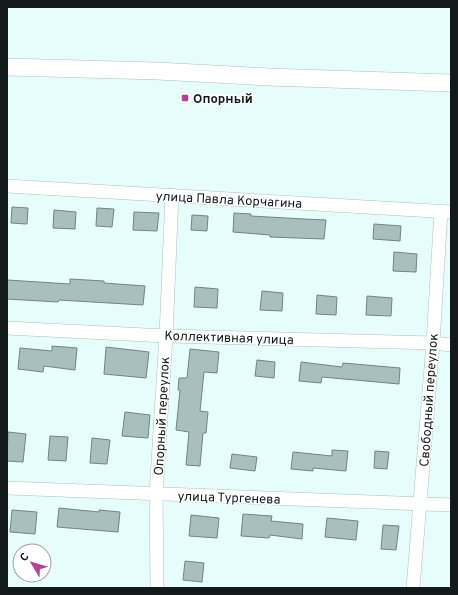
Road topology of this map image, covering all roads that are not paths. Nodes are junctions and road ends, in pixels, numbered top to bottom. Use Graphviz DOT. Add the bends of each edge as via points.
graph roads {
  1 [pos="7,66"];
  2 [pos="451,83"];
  3 [pos="7,186"];
  4 [pos="172,195"];
  5 [pos="446,212"];
  6 [pos="7,328"];
  7 [pos="166,336"];
  8 [pos="433,343"];
  9 [pos="451,345"];
  10 [pos="7,488"];
  11 [pos="156,494"];
  12 [pos="420,504"];
  13 [pos="451,505"];
  14 [pos="156,588"];
  15 [pos="413,588"];
  1 -- 2 [label="street" via="268,78"];
  3 -- 4 [label="street, улица Павла Корчагина"];
  4 -- 5 [label="street, улица Павла Корчагина"];
  4 -- 7 [label="street, Опорный переулок"];
  5 -- 8 [label="street, Свободный переулок"];
  6 -- 7 [label="street, Коллективная улица"];
  7 -- 8 [label="street, Коллективная улица"];
  7 -- 11 [label="street, Опорный переулок"];
  8 -- 9 [label="street, Коллективная улица"];
  8 -- 12 [label="street, Свободный переулок"];
  10 -- 11 [label="street, улица Тургенева"];
  11 -- 12 [label="street, улица Тургенева"];
  11 -- 14 [label="street, Опорный переулок"];
  12 -- 13 [label="street, улица Тургенева"];
  12 -- 15 [label="street, Свободный переулок"];
}
